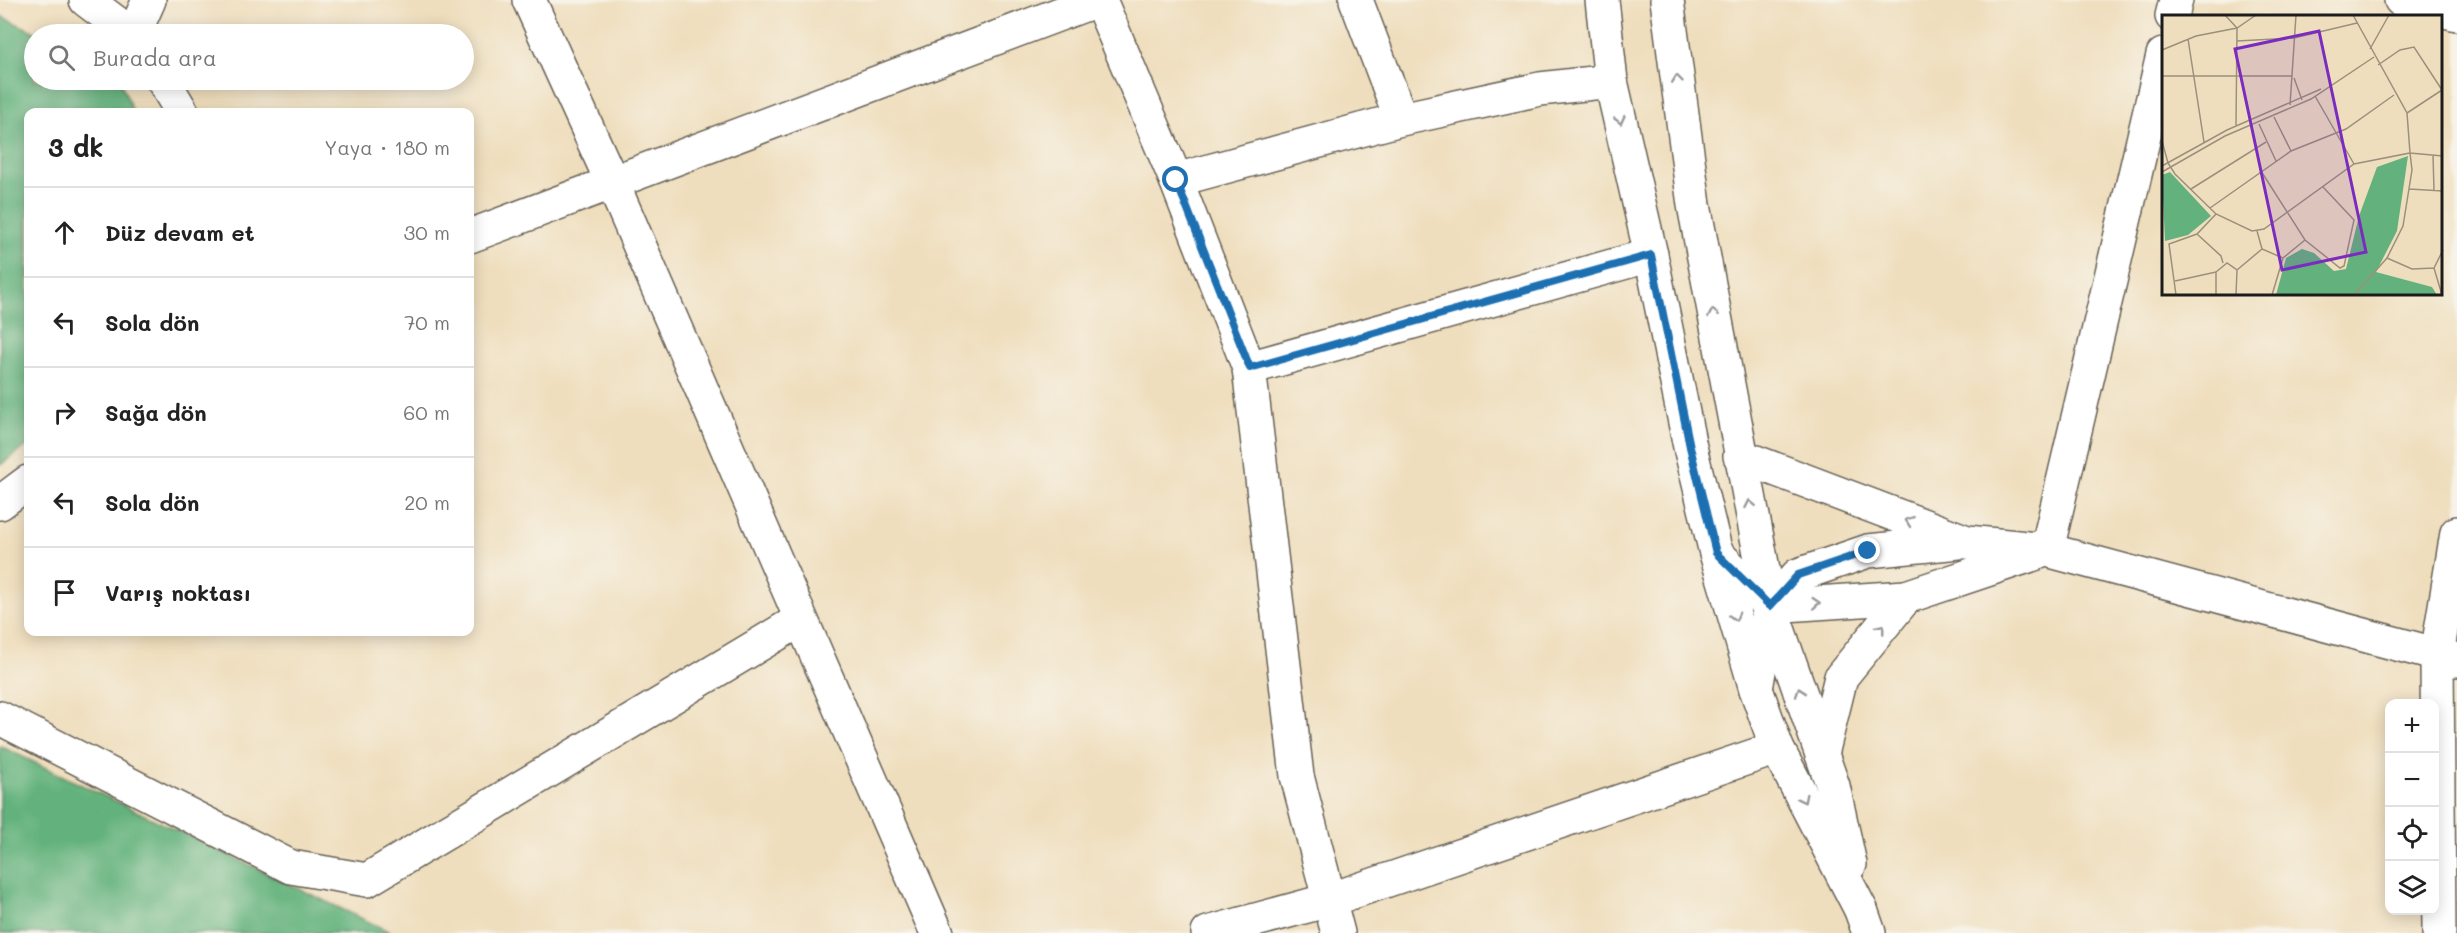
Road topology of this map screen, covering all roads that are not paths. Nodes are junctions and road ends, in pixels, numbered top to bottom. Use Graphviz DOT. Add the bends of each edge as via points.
graph roads {
  1 [pos="86,0"];
  2 [pos="149,0"];
  3 [pos="529,0"];
  4 [pos="1099,0"];
  5 [pos="1356,0"];
  6 [pos="1602,0"];
  7 [pos="1666,0"];
  8 [pos="2176,0"];
  9 [pos="2401,0"];
  10 [pos="2457,14"];
  11 [pos="2172,15"];
  12 [pos="118,24"];
  13 [pos="137,24"];
  14 [pos="2162,59"];
  15 [pos="1611,81"];
  16 [pos="169,90"];
  17 [pos="180,108"];
  18 [pos="1401,119"];
  19 [pos="1176,180"];
  20 [pos="612,182"];
  21 [pos="474,234"];
  22 [pos="1651,255"];
  23 [pos="1250,368"];
  24 [pos="1740,456"];
  25 [pos="24,486"];
  26 [pos="0,502"];
  27 [pos="2457,533"];
  28 [pos="1966,542"];
  29 [pos="2047,550"];
  30 [pos="1716,553"];
  31 [pos="1906,597"];
  32 [pos="1770,606"];
  33 [pos="800,620"];
  34 [pos="2447,658"];
  35 [pos="1756,689"];
  36 [pos="0,718"];
  37 [pos="1777,748"];
  38 [pos="1822,754"];
  39 [pos="1329,900"];
  40 [pos="1865,922"];
  41 [pos="937,933"];
  42 [pos="1208,933"];
  43 [pos="1338,933"];
  44 [pos="2439,933"];
  1 -- 12 [label="street"];
  2 -- 13 [label="street"];
  3 -- 20 [label="street"];
  4 -- 19 [label="street"];
  4 -- 20 [label="street"];
  5 -- 18 [label="street"];
  6 -- 15 [label="street"];
  24 -- 7 [label="street, one-way" via="1694,205"];
  8 -- 11 [label="street"];
  9 -- 10 [label="street"];
  14 -- 29 [label="street"];
  15 -- 18 [label="street" via="1540,89"];
  15 -- 22 [label="street, one-way"];
  16 -- 17 [label="street"];
  18 -- 19 [label="street"];
  19 -- 23 [label="street"];
  20 -- 21 [label="street"];
  20 -- 33 [label="street"];
  22 -- 23 [label="street"];
  22 -- 30 [label="street"];
  23 -- 39 [label="street" via="1297,776"];
  28 -- 24 [label="street, one-way"];
  32 -- 24 [label="street, one-way"];
  25 -- 26 [label="street"];
  27 -- 34 [label="street"];
  28 -- 29 [label="street"];
  28 -- 32 [label="street" via="1868,551 1798,575"];
  29 -- 31 [label="street"];
  29 -- 34 [label="street"];
  30 -- 32 [label="street"];
  30 -- 35 [label="street, one-way"];
  32 -- 31 [label="street, one-way"];
  38 -- 31 [label="street, one-way" via="1841,677"];
  32 -- 35 [label="street"];
  38 -- 32 [label="street, one-way"];
  33 -- 36 [label="street" via="367,880 291,867"];
  33 -- 41 [label="street"];
  34 -- 44 [label="street"];
  35 -- 37 [label="street"];
  37 -- 39 [label="street"];
  37 -- 40 [label="street, one-way"];
  38 -- 40 [label="street"];
  39 -- 42 [label="street"];
  39 -- 43 [label="street"];
}
